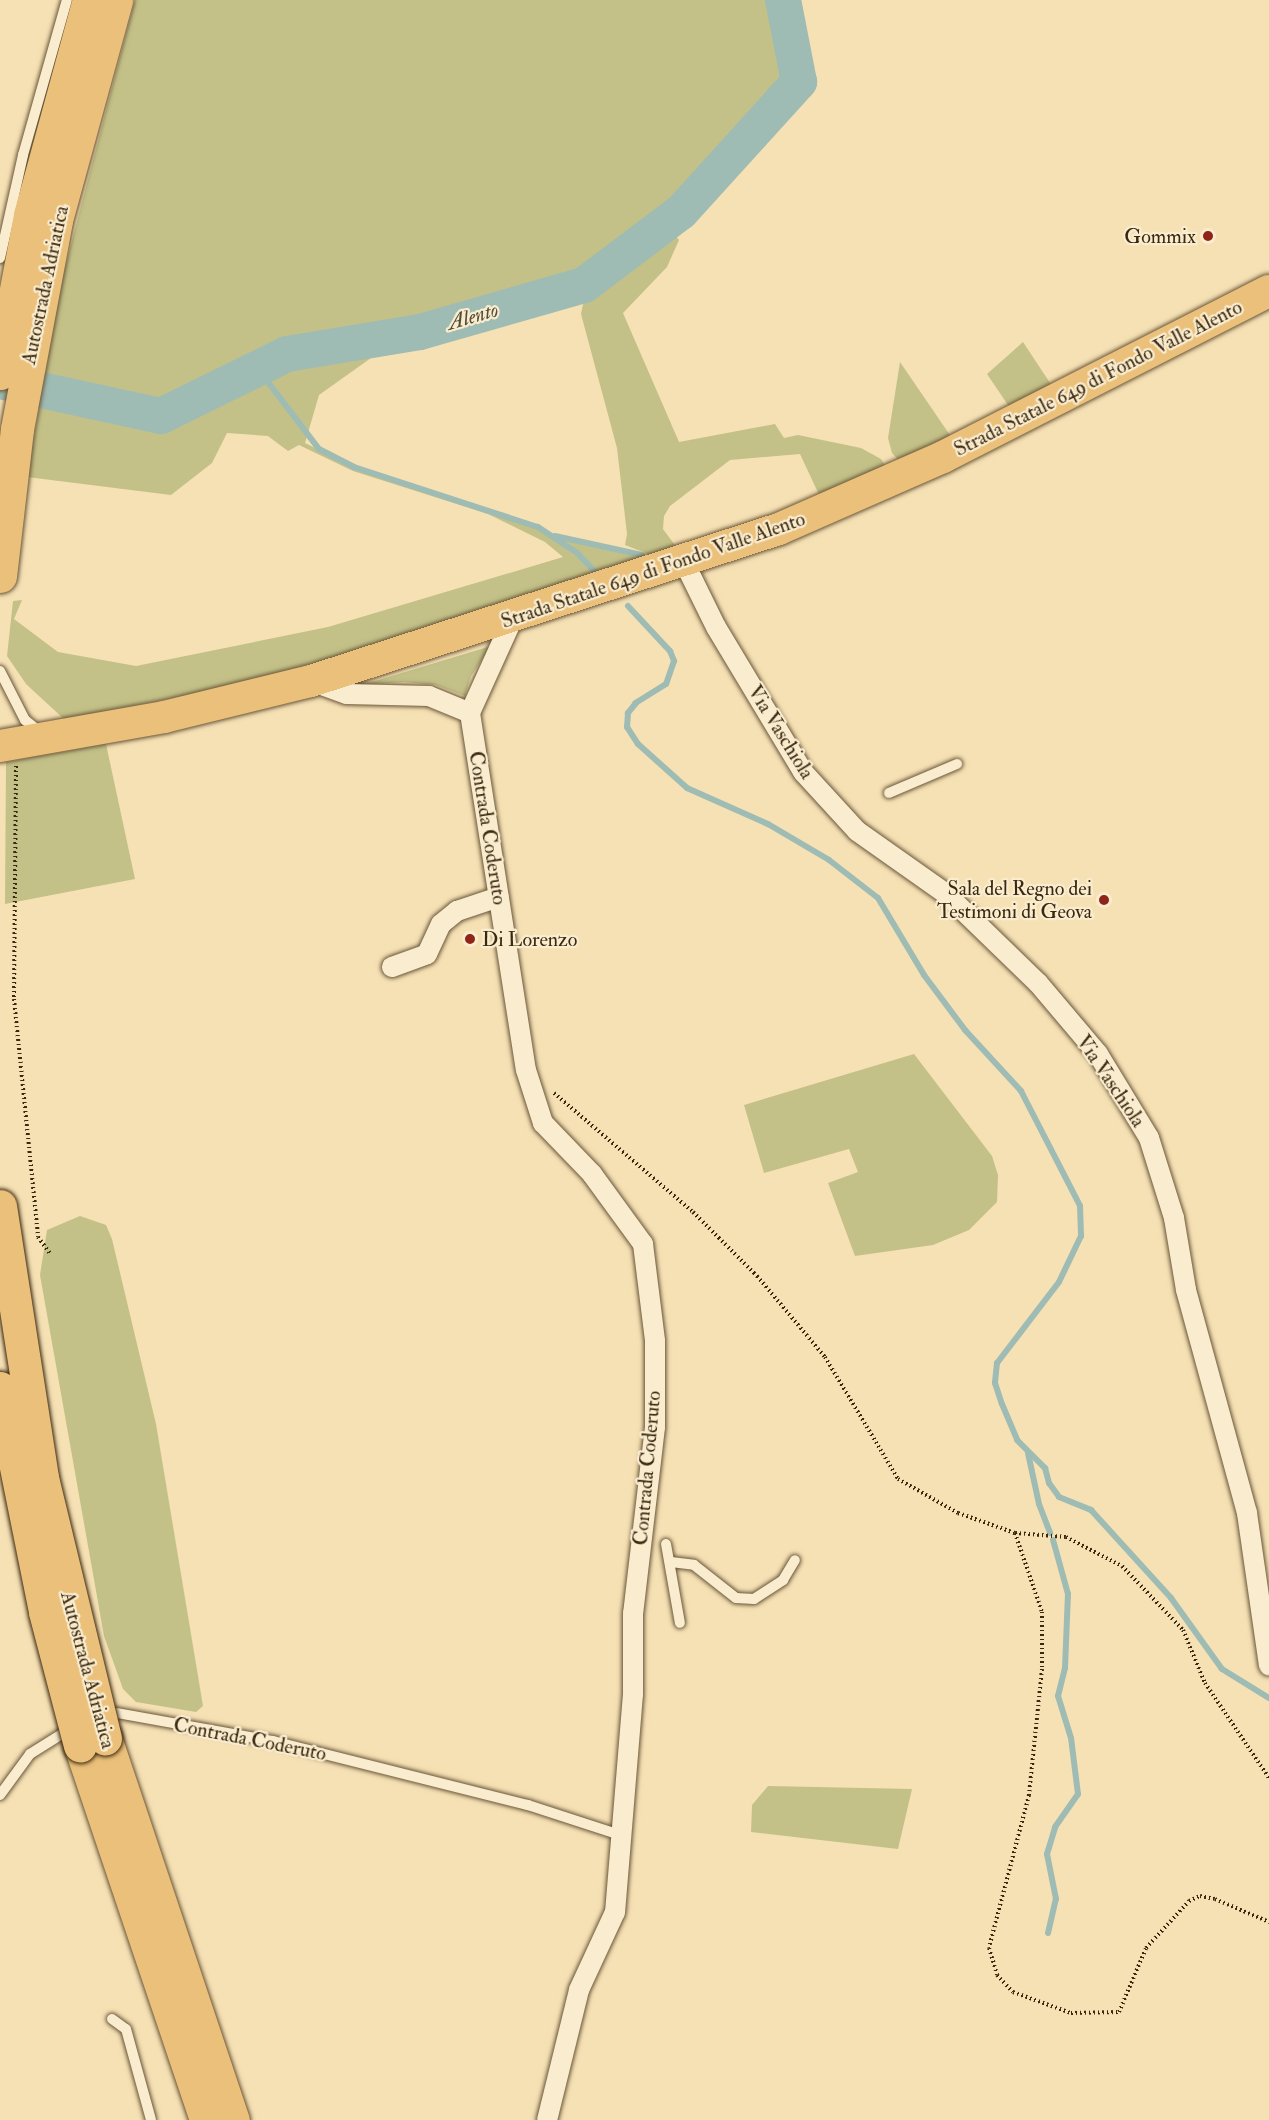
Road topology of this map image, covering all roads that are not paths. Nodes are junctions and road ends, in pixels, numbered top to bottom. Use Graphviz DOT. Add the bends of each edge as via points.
graph roads {
  1 [pos="67,0"];
  2 [pos="89,0"];
  3 [pos="116,0"];
  4 [pos="0,258"];
  5 [pos="1269,291"];
  6 [pos="0,373"];
  7 [pos="684,562"];
  8 [pos="0,576"];
  9 [pos="513,618"];
  10 [pos="0,671"];
  11 [pos="311,681"];
  12 [pos="470,713"];
  13 [pos="47,738"];
  14 [pos="3,746"];
  15 [pos="957,764"];
  16 [pos="889,793"];
  17 [pos="499,897"];
  18 [pos="392,967"];
  19 [pos="0,1206"];
  20 [pos="0,1388"];
  21 [pos="666,1544"];
  22 [pos="795,1560"];
  23 [pos="671,1562"];
  24 [pos="680,1623"];
  25 [pos="1269,1665"];
  26 [pos="91,1732"];
  27 [pos="0,1795"];
  28 [pos="624,1836"];
  29 [pos="112,2019"];
  30 [pos="151,2120"];
  31 [pos="206,2120"];
  32 [pos="233,2120"];
  33 [pos="547,2120"];
  1 -- 4 [label="lane" via="23,155"];
  2 -- 6 [label="highway, Autostrada Adriatica" via="30,215"];
  3 -- 8 [label="highway, Autostrada Adriatica" via="54,231 17,429"];
  5 -- 7 [label="main road, Strada Statale 649 di Fondo Valle Alento" via="829,510"];
  7 -- 9 [label="main road, Strada Statale 649 di Fondo Valle Alento"];
  7 -- 25 [label="street, Via Vaschiola" via="716,627 803,772 857,831 945,893 1038,983 1098,1054 1149,1138 1174,1218 1186,1290 1247,1513"];
  9 -- 11 [label="main road, Strada Statale 649 di Fondo Valle Alento"];
  9 -- 12 [label="street"];
  10 -- 13 [label="lane" via="25,720"];
  11 -- 12 [label="street" via="347,694 429,696"];
  11 -- 13 [label="main road, Strada Statale 649 di Fondo Valle Alento" via="164,717"];
  12 -- 17 [label="street, Contrada Coderuto"];
  13 -- 14 [label="main road, Strada Statale 649 di Fondo Valle Alento"];
  15 -- 16 [label="lane"];
  17 -- 18 [label="street" via="457,911 441,924 427,954"];
  17 -- 28 [label="street, Contrada Coderuto" via="526,1070 543,1123 592,1174 643,1244 655,1341 655,1427 633,1613 633,1694"];
  19 -- 26 [label="highway, Autostrada Adriatica, bridge" via="42,1478"];
  20 -- 26 [label="highway, Autostrada Adriatica, bridge" via="45,1612"];
  21 -- 23 [label="lane"];
  22 -- 23 [label="lane" via="783,1580 754,1599 736,1598 704,1571"];
  23 -- 24 [label="lane"];
  26 -- 27 [label="lane" via="30,1754"];
  26 -- 28 [label="lane, Contrada Coderuto" via="273,1741 528,1805"];
  26 -- 31 [label="highway, Autostrada Adriatica"];
  26 -- 32 [label="highway, Autostrada Adriatica"];
  28 -- 33 [label="street, Contrada Coderuto" via="615,1912 579,1990"];
  29 -- 30 [label="lane" via="126,2029"];
}
